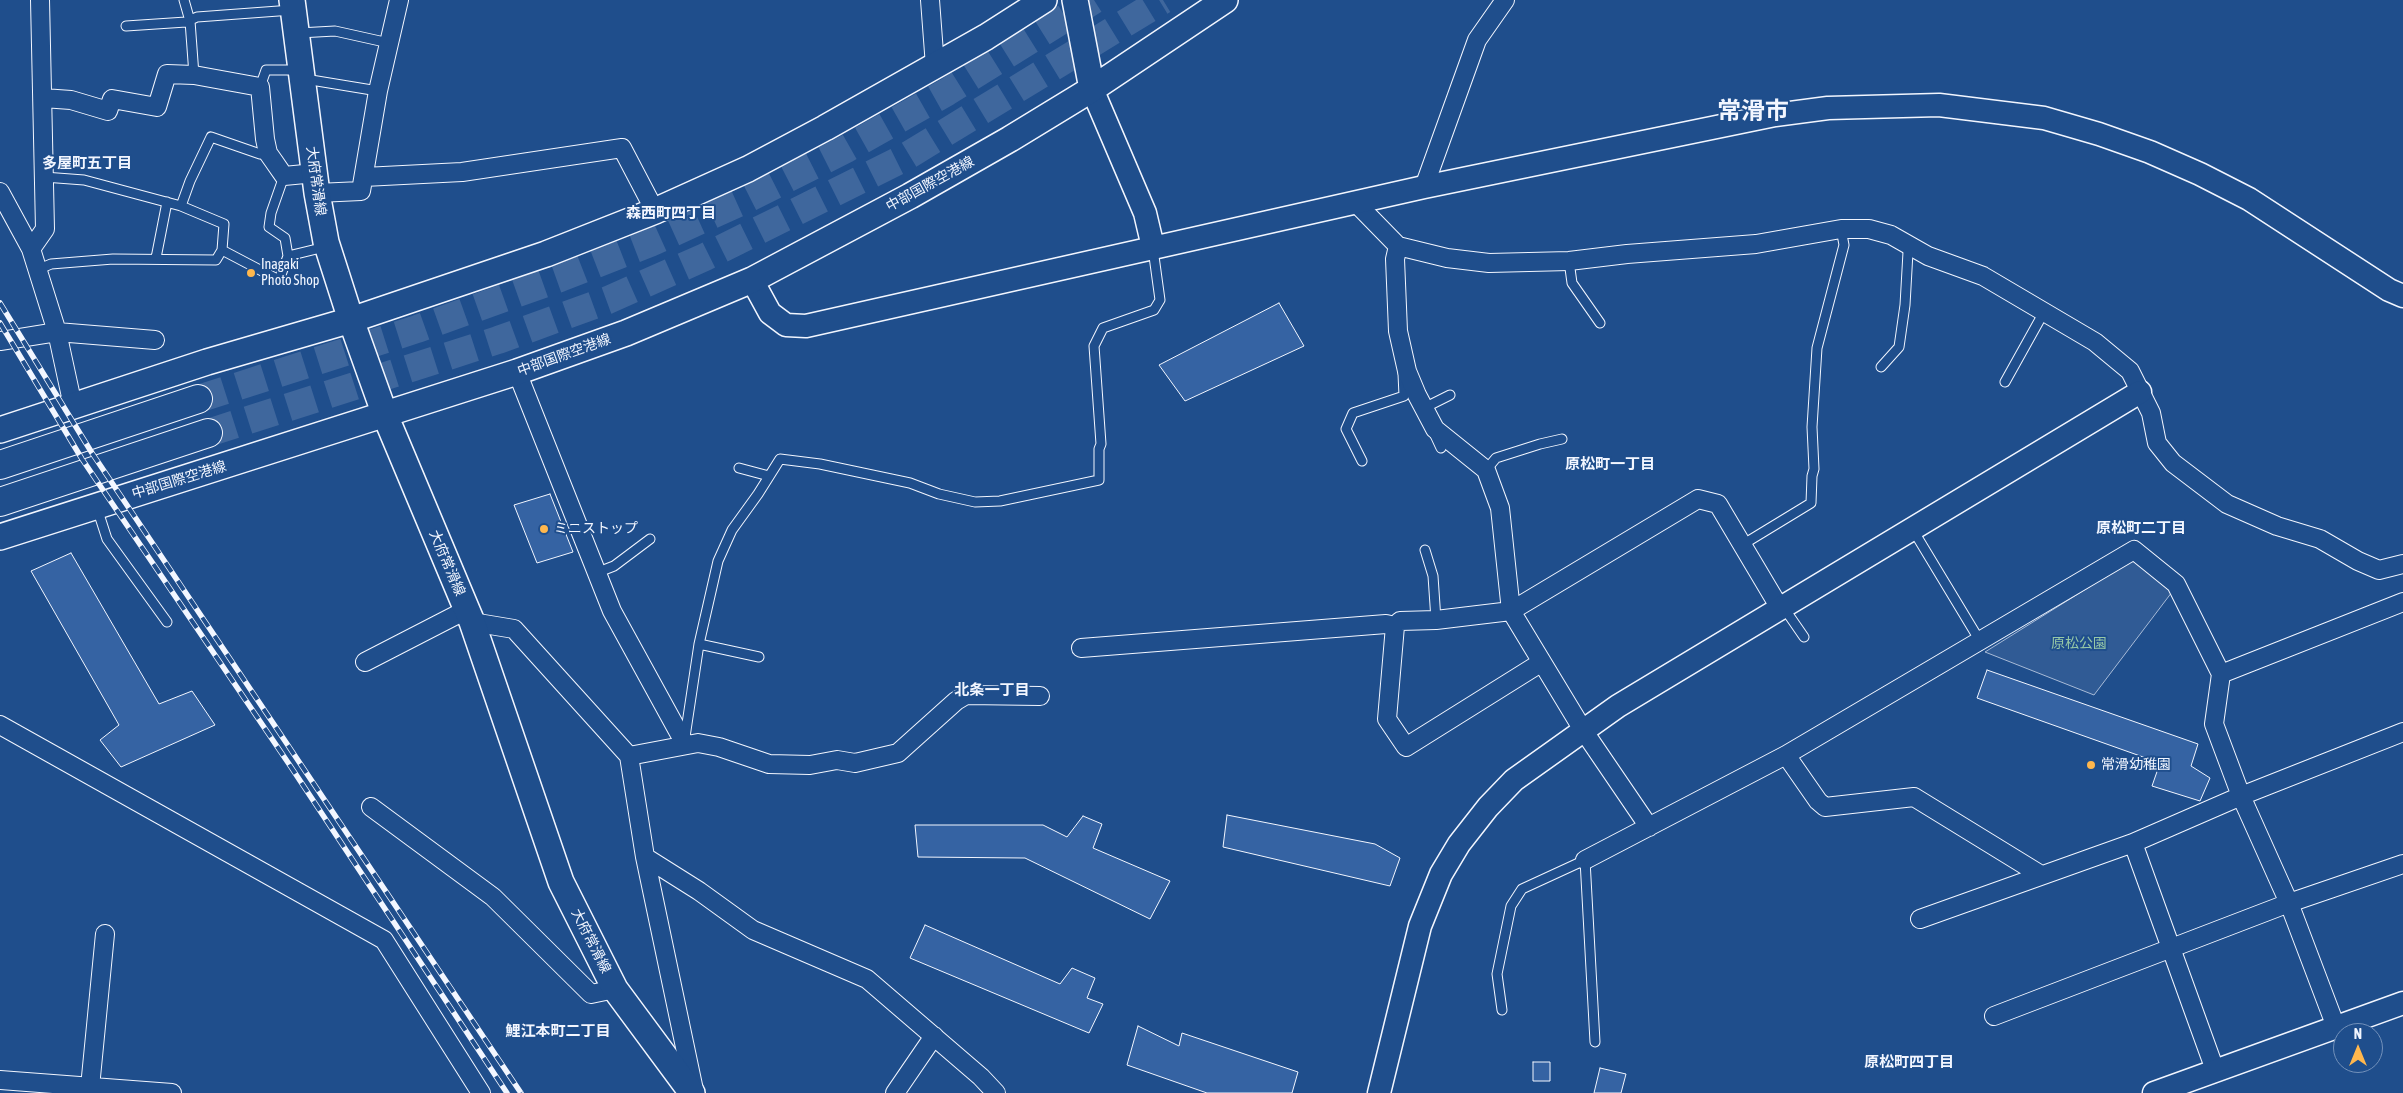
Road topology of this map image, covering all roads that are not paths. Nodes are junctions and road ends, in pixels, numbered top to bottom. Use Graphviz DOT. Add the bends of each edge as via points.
graph roads {
  1 [pos="40,0"];
  2 [pos="184,0"];
  3 [pos="400,0"];
  4 [pos="930,0"];
  5 [pos="1044,0"];
  6 [pos="1075,0"];
  7 [pos="1226,0"];
  8 [pos="1505,0"];
  9 [pos="294,14"];
  10 [pos="190,21"];
  11 [pos="126,26"];
  12 [pos="389,43"];
  13 [pos="935,66"];
  14 [pos="301,74"];
  15 [pos="194,75"];
  16 [pos="260,87"];
  17 [pos="1092,88"];
  18 [pos="378,91"];
  19 [pos="43,98"];
  20 [pos="268,153"];
  21 [pos="284,176"];
  22 [pos="44,177"];
  23 [pos="364,177"];
  24 [pos="316,183"];
  25 [pos="1424,187"];
  26 [pos="0,192"];
  27 [pos="166,202"];
  28 [pos="1356,203"];
  29 [pos="181,206"];
  30 [pos="655,211"];
  31 [pos="1841,229"];
  32 [pos="327,246"];
  33 [pos="1398,246"];
  34 [pos="1911,246"];
  35 [pos="1153,247"];
  36 [pos="31,249"];
  37 [pos="222,250"];
  38 [pos="288,256"];
  39 [pos="156,258"];
  40 [pos="1569,261"];
  41 [pos="37,270"];
  42 [pos="752,280"];
  43 [pos="2403,296"];
  44 [pos="2044,312"];
  45 [pos="351,320"];
  46 [pos="1600,323"];
  47 [pos="57,332"];
  48 [pos="155,340"];
  49 [pos="0,341"];
  50 [pos="1881,367"];
  51 [pos="1408,371"];
  52 [pos="517,372"];
  53 [pos="2005,382"];
  54 [pos="2140,392"];
  55 [pos="1450,395"];
  56 [pos="198,399"];
  57 [pos="73,406"];
  58 [pos="1424,408"];
  59 [pos="385,415"];
  60 [pos="1434,429"];
  61 [pos="0,430"];
  62 [pos="208,432"];
  63 [pos="1562,439"];
  64 [pos="1441,448"];
  65 [pos="1362,461"];
  66 [pos="0,464"];
  67 [pos="738,468"];
  68 [pos="1486,470"];
  69 [pos="769,476"];
  70 [pos="0,502"];
  71 [pos="97,506"];
  72 [pos="1913,530"];
  73 [pos="0,537"];
  74 [pos="650,539"];
  75 [pos="1742,545"];
  76 [pos="1425,550"];
  77 [pos="2403,564"];
  78 [pos="596,574"];
  79 [pos="2403,602"];
  80 [pos="1782,609"];
  81 [pos="1511,611"];
  82 [pos="469,616"];
  83 [pos="1436,620"];
  84 [pos="167,622"];
  85 [pos="1395,626"];
  86 [pos="1804,637"];
  87 [pos="1980,641"];
  88 [pos="699,644"];
  89 [pos="1081,648"];
  90 [pos="759,657"];
  91 [pos="365,662"];
  92 [pos="1542,662"];
  93 [pos="2221,674"];
  94 [pos="1040,696"];
  95 [pos="0,725"];
  96 [pos="1583,730"];
  97 [pos="2403,732"];
  98 [pos="685,744"];
  99 [pos="1786,755"];
  100 [pos="629,756"];
  101 [pos="2241,796"];
  102 [pos="371,807"];
  103 [pos="1649,828"];
  104 [pos="2133,843"];
  105 [pos="645,857"];
  106 [pos="1584,860"];
  107 [pos="2403,864"];
  108 [pos="2041,875"];
  109 [pos="2289,903"];
  110 [pos="1920,919"];
  111 [pos="104,934"];
  112 [pos="2171,948"];
  113 [pos="615,989"];
  114 [pos="2403,1002"];
  115 [pos="1502,1010"];
  116 [pos="2393,1011"];
  117 [pos="1994,1016"];
  118 [pos="2334,1023"];
  119 [pos="2350,1023"];
  120 [pos="2333,1028"];
  121 [pos="934,1036"];
  122 [pos="1595,1042"];
  123 [pos="2215,1070"];
  124 [pos="0,1080"];
  125 [pos="90,1087"];
  126 [pos="172,1093"];
  127 [pos="481,1093"];
  128 [pos="693,1093"];
  129 [pos="895,1093"];
  130 [pos="996,1093"];
  131 [pos="1379,1093"];
  132 [pos="2154,1093"];
  1 -- 19 [label="street"];
  2 -- 10 [label="lane"];
  3 -- 12 [label="street"];
  4 -- 13 [label="street"];
  5 -- 13 [label="main road"];
  6 -- 17 [label="main road"];
  7 -- 17 [label="main road, 中部国際空港線"];
  8 -- 25 [label="street" via="1477,40"];
  9 -- 10 [label="lane" via="197,17"];
  9 -- 12 [label="lane" via="335,31"];
  9 -- 14 [label="main road, 大府常滑線"];
  10 -- 11 [label="lane"];
  10 -- 15 [label="lane"];
  12 -- 18 [label="street"];
  13 -- 30 [label="main road" via="748,169"];
  14 -- 16 [label="lane" via="266,70"];
  14 -- 18 [label="lane"];
  14 -- 24 [label="main road, 大府常滑線"];
  15 -- 16 [label="street"];
  15 -- 19 [label="street" via="167,74 157,107 112,99 108,111 78,102"];
  16 -- 20 [label="street"];
  17 -- 35 [label="street" via="1145,213"];
  17 -- 42 [label="main road, 中部国際空港線" via="910,196"];
  18 -- 23 [label="street"];
  19 -- 22 [label="street"];
  20 -- 21 [label="street"];
  20 -- 29 [label="lane" via="260,154 212,138"];
  21 -- 24 [label="street"];
  21 -- 38 [label="lane" via="269,227 285,238"];
  22 -- 27 [label="lane" via="84,180"];
  22 -- 36 [label="street" via="45,230"];
  23 -- 24 [label="street" via="361,191"];
  23 -- 30 [label="street" via="462,172 622,148"];
  24 -- 32 [label="main road, 大府常滑線"];
  25 -- 28 [label="street"];
  25 -- 43 [label="street" via="1802,111 1939,105 1994,110 2044,118 2099,134 2200,174 2249,199"];
  26 -- 36 [label="street"];
  27 -- 29 [label="lane"];
  27 -- 39 [label="lane"];
  28 -- 33 [label="street"];
  28 -- 35 [label="street"];
  29 -- 37 [label="lane" via="224,224"];
  30 -- 45 [label="main road" via="546,254"];
  31 -- 34 [label="street" via="1869,229 1891,235"];
  31 -- 40 [label="street" via="1756,244"];
  31 -- 75 [label="lane" via="1844,245 1816,348 1811,503"];
  32 -- 38 [label="lane"];
  32 -- 45 [label="main road, 大府常滑線"];
  33 -- 40 [label="street" via="1447,258 1489,263"];
  33 -- 51 [label="street" via="1395,259 1398,331"];
  34 -- 44 [label="street" via="1928,256 1983,276"];
  34 -- 50 [label="lane" via="1899,347"];
  35 -- 42 [label="street" via="806,326 786,325 770,313"];
  35 -- 69 [label="lane" via="1160,300 1154,310 1104,328 1094,346 1101,444 1099,480 1000,501 975,502 910,483 820,464 780,459"];
  36 -- 41 [label="street"];
  37 -- 38 [label="lane" via="279,280"];
  37 -- 39 [label="lane" via="216,260"];
  39 -- 41 [label="lane" via="69,262"];
  40 -- 46 [label="lane" via="1572,283"];
  41 -- 47 [label="street"];
  42 -- 52 [label="main road, 中部国際空港線" via="626,333"];
  44 -- 53 [label="lane"];
  44 -- 54 [label="street" via="2094,342 2130,371"];
  45 -- 57 [label="main road"];
  45 -- 59 [label="main road, 大府常滑線"];
  47 -- 48 [label="street"];
  47 -- 49 [label="street"];
  47 -- 57 [label="street"];
  51 -- 58 [label="street"];
  51 -- 65 [label="lane" via="1403,373 1404,396 1353,414 1346,429"];
  52 -- 59 [label="main road, 中部国際空港線"];
  52 -- 78 [label="street"];
  54 -- 72 [label="street"];
  54 -- 77 [label="street" via="2151,413 2157,443 2173,463 2227,504 2277,526 2320,539 2379,570"];
  55 -- 58 [label="lane"];
  56 -- 66 [label="highway"];
  57 -- 61 [label="main road"];
  58 -- 60 [label="street"];
  59 -- 71 [label="main road, 中部国際空港線"];
  59 -- 82 [label="main road, 大府常滑線"];
  60 -- 64 [label="lane"];
  60 -- 68 [label="street"];
  62 -- 70 [label="highway"];
  63 -- 68 [label="lane" via="1496,458"];
  67 -- 69 [label="lane"];
  68 -- 81 [label="street" via="1500,508"];
  69 -- 88 [label="lane" via="732,530 718,561"];
  71 -- 73 [label="main road, 中部国際空港線"];
  71 -- 84 [label="lane" via="108,539"];
  72 -- 80 [label="street"];
  72 -- 87 [label="lane"];
  74 -- 78 [label="lane" via="614,566"];
  75 -- 80 [label="street"];
  75 -- 81 [label="street" via="1718,504 1698,498"];
  76 -- 83 [label="lane" via="1433,576"];
  78 -- 98 [label="street" via="612,611"];
  79 -- 93 [label="street"];
  80 -- 86 [label="lane"];
  80 -- 96 [label="street"];
  81 -- 83 [label="street"];
  81 -- 92 [label="street"];
  82 -- 91 [label="street"];
  82 -- 100 [label="street" via="514,629"];
  82 -- 113 [label="main road, 大府常滑線" via="561,882"];
  83 -- 85 [label="street" via="1400,622"];
  85 -- 89 [label="street" via="1386,624"];
  85 -- 92 [label="street" via="1387,719 1406,747"];
  87 -- 93 [label="street" via="2134,550 2176,584"];
  87 -- 99 [label="street"];
  88 -- 90 [label="lane"];
  88 -- 98 [label="lane"];
  92 -- 96 [label="street"];
  93 -- 101 [label="street" via="2214,724"];
  94 -- 98 [label="street" via="966,695 898,753 855,763 837,760 810,765 769,764 719,747"];
  95 -- 127 [label="street" via="384,940"];
  96 -- 103 [label="street"];
  96 -- 131 [label="street" via="1514,780 1459,844 1441,874 1420,926"];
  97 -- 101 [label="street"];
  98 -- 100 [label="street"];
  99 -- 103 [label="street"];
  99 -- 108 [label="street" via="1825,807 1914,797"];
  100 -- 105 [label="street"];
  101 -- 104 [label="street"];
  101 -- 109 [label="street"];
  102 -- 113 [label="street" via="493,898 591,994"];
  103 -- 106 [label="street"];
  104 -- 108 [label="street"];
  104 -- 112 [label="street"];
  105 -- 121 [label="street" via="699,890 753,930 867,979"];
  105 -- 128 [label="street"];
  106 -- 115 [label="lane" via="1522,889 1511,906 1497,974"];
  106 -- 122 [label="lane"];
  107 -- 109 [label="street"];
  108 -- 110 [label="street"];
  109 -- 112 [label="street"];
  109 -- 118 [label="street"];
  111 -- 125 [label="street"];
  112 -- 117 [label="street"];
  112 -- 123 [label="street"];
  113 -- 128 [label="main road, 大府常滑線"];
  114 -- 116 [label="street"];
  116 -- 119 [label="street"];
  120 -- 123 [label="street"];
  121 -- 129 [label="street"];
  121 -- 130 [label="street"];
  123 -- 132 [label="street"];
  124 -- 125 [label="street"];
  125 -- 126 [label="street"];
}
